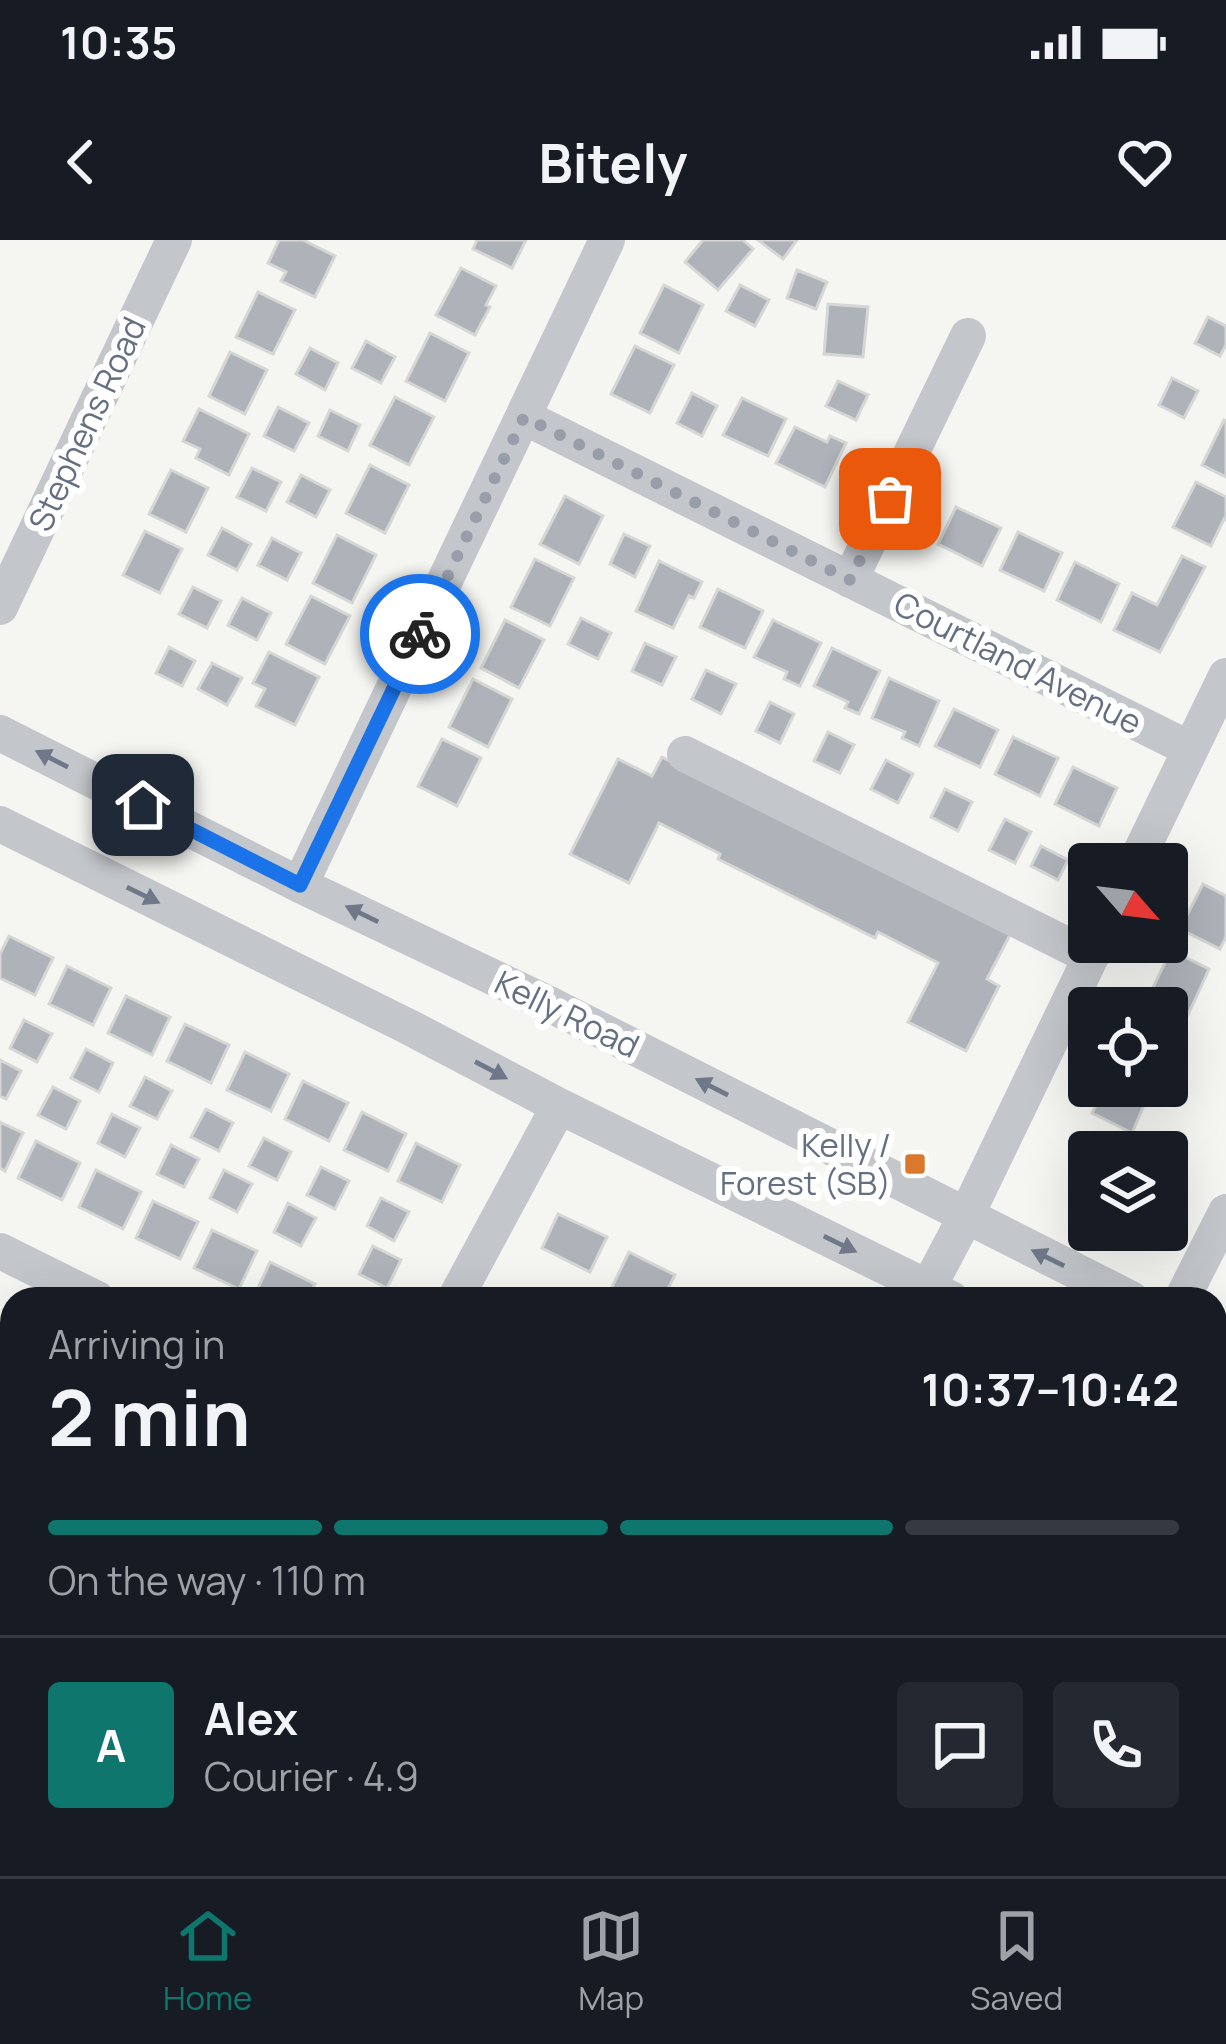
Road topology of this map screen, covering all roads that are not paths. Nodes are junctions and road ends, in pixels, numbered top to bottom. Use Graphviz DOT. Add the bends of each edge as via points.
graph roads {
  1 [pos="174,240"];
  2 [pos="607,240"];
  3 [pos="968,336"];
  4 [pos="524,417"];
  5 [pos="850,580"];
  6 [pos="0,608"];
  7 [pos="1226,676"];
  8 [pos="0,733"];
  9 [pos="1190,749"];
  10 [pos="685,754"];
  11 [pos="0,824"];
  12 [pos="1145,843"];
  13 [pos="300,885"];
  14 [pos="1068,938"];
  15 [pos="1088,963"];
  16 [pos="560,1106"];
  17 [pos="1226,1212"];
  18 [pos="966,1216"];
  19 [pos="0,1251"];
  20 [pos="73,1287"];
  21 [pos="462,1287"];
  22 [pos="928,1287"];
  23 [pos="942,1287"];
  24 [pos="1107,1287"];
  25 [pos="1189,1287"];
  1 -- 6 [label="street, Stephens Road"];
  2 -- 4 [label="street"];
  3 -- 5 [label="street"];
  4 -- 5 [label="street, Courtland Avenue"];
  4 -- 13 [label="street"];
  5 -- 9 [label="street, Courtland Avenue"];
  7 -- 9 [label="street"];
  13 -- 8 [label="street, Kelly Road, one-way"];
  9 -- 12 [label="street"];
  10 -- 14 [label="street"];
  11 -- 16 [label="street, one-way"];
  18 -- 13 [label="street, Kelly Road, one-way"];
  15 -- 18 [label="street"];
  16 -- 21 [label="street"];
  16 -- 22 [label="street, one-way"];
  17 -- 25 [label="street"];
  18 -- 23 [label="street"];
  24 -- 18 [label="street, Kelly Road, one-way"];
  19 -- 20 [label="street"];
}
